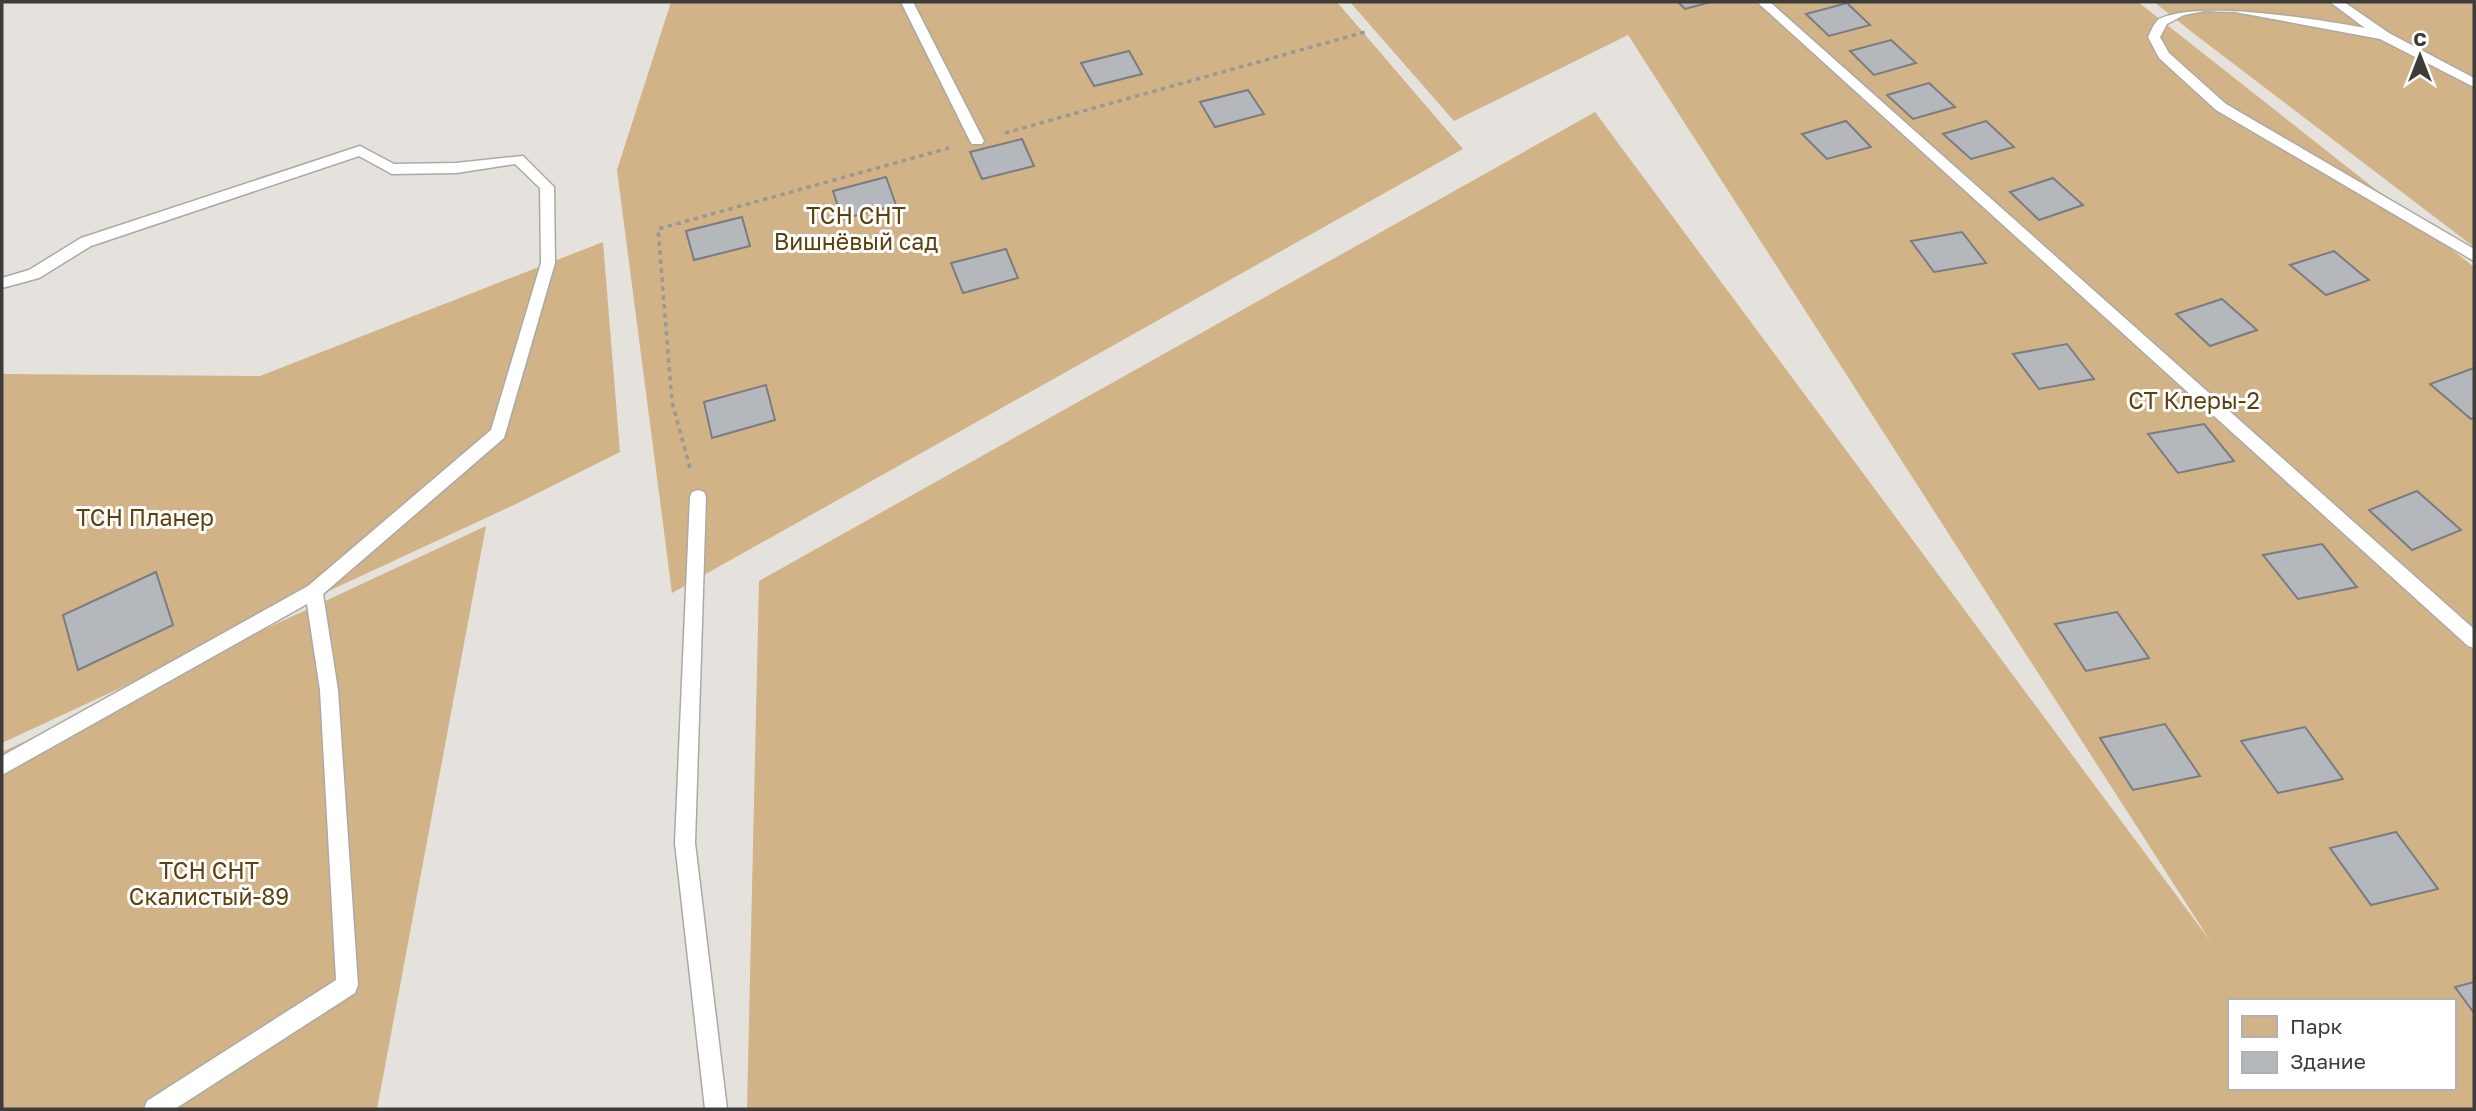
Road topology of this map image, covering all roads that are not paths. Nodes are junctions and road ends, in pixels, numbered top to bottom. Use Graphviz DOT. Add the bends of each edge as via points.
graph roads {
  1 [pos="907,2"];
  2 [pos="1763,2"];
  3 [pos="2336,2"];
  4 [pos="2384,36"];
  5 [pos="2474,83"];
  6 [pos="977,141"];
  7 [pos="2474,256"];
  8 [pos="2,283"];
  9 [pos="698,497"];
  10 [pos="314,592"];
  11 [pos="2474,640"];
  12 [pos="2,766"];
  13 [pos="155,1109"];
  14 [pos="716,1109"];
  1 -- 6 [label="lane"];
  2 -- 11 [label="lane"];
  3 -- 4 [label="lane"];
  4 -- 5 [label="lane"];
  4 -- 7 [label="lane" via="2235,8 2205,7 2180,12 2162,22 2154,37 2164,55 2221,107"];
  8 -- 10 [label="lane" via="34,274 86,242 360,151 392,169 456,168 518,159 547,187 548,263 498,433"];
  9 -- 14 [label="lane" via="685,843"];
  10 -- 12 [label="lane"];
  10 -- 13 [label="lane" via="330,690 347,985"];
}
